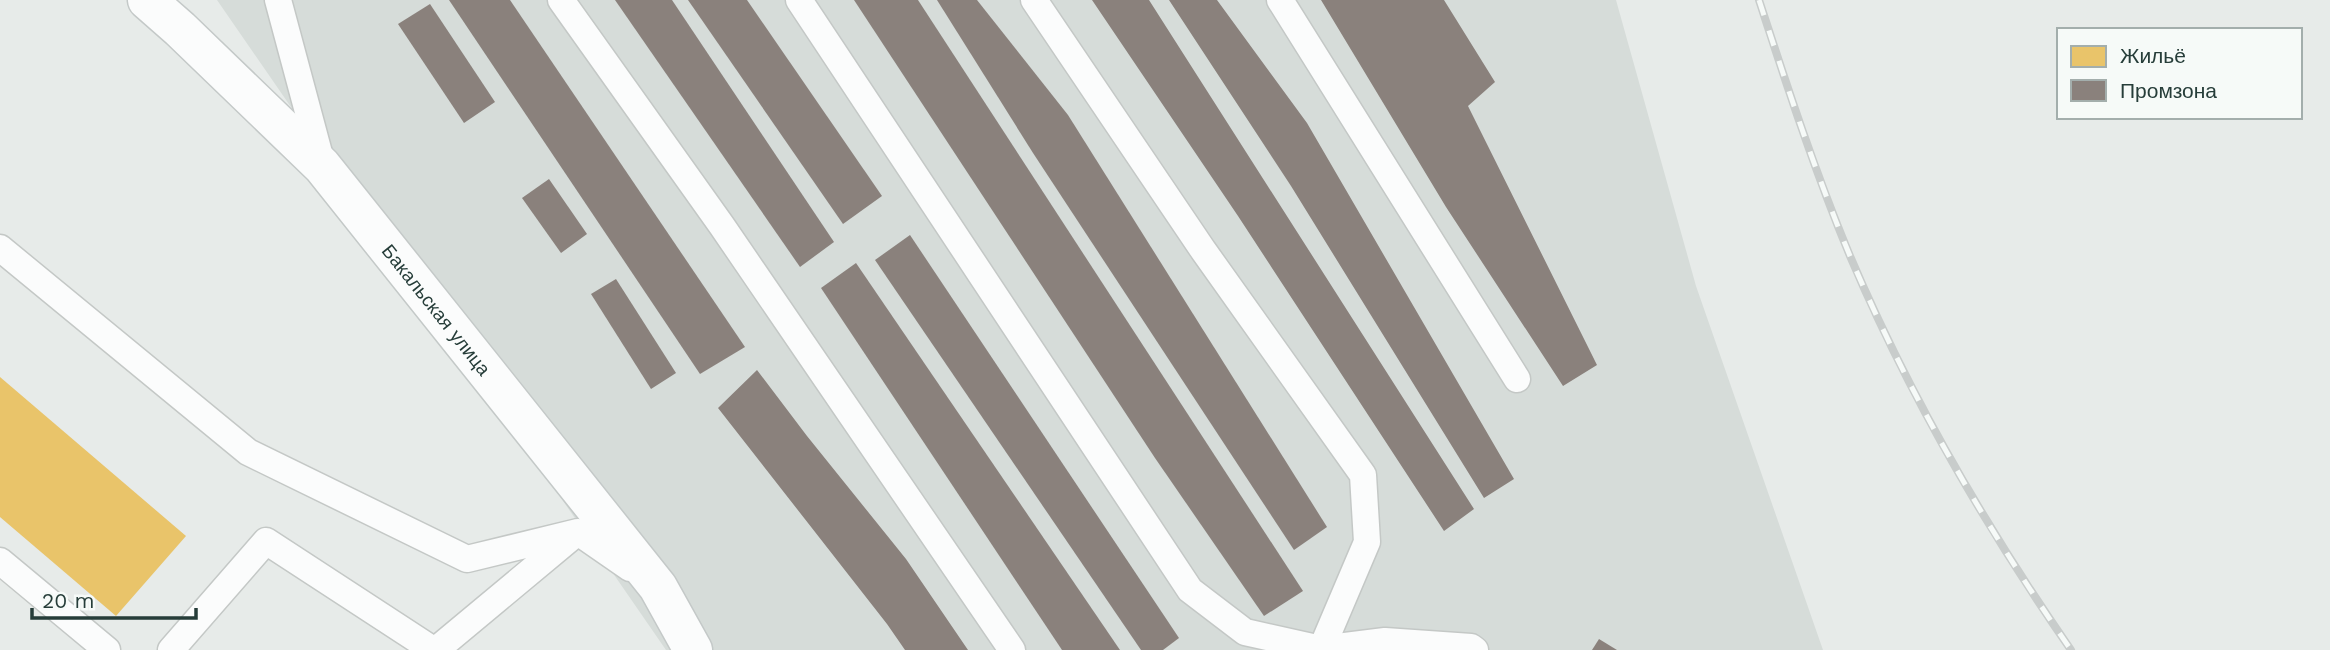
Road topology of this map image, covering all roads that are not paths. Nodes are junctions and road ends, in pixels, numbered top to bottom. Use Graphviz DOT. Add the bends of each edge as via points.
graph roads {
  1 [pos="147,0"];
  2 [pos="278,0"];
  3 [pos="561,0"];
  4 [pos="799,0"];
  5 [pos="1034,0"];
  6 [pos="1280,0"];
  7 [pos="174,14"];
  8 [pos="322,166"];
  9 [pos="0,248"];
  10 [pos="1517,379"];
  11 [pos="578,532"];
  12 [pos="0,561"];
  13 [pos="658,587"];
  14 [pos="107,650"];
  15 [pos="171,650"];
  16 [pos="434,650"];
  17 [pos="693,650"];
  18 [pos="1012,650"];
  19 [pos="1321,650"];
  20 [pos="1475,650"];
  1 -- 7 [label="main road, Бакальская улица"];
  2 -- 8 [label="lane"];
  3 -- 18 [label="lane"];
  4 -- 19 [label="lane" via="1190,590 1245,632"];
  5 -- 19 [label="lane" via="1363,475 1367,542"];
  6 -- 10 [label="lane"];
  7 -- 8 [label="main road, Бакальская улица"];
  8 -- 13 [label="main road, Бакальская улица"];
  9 -- 11 [label="lane" via="260,458 467,559"];
  11 -- 13 [label="lane"];
  11 -- 16 [label="lane"];
  12 -- 14 [label="lane"];
  13 -- 17 [label="main road, Бакальская улица"];
  15 -- 16 [label="lane" via="266,541"];
  19 -- 20 [label="lane" via="1385,641"];
}
